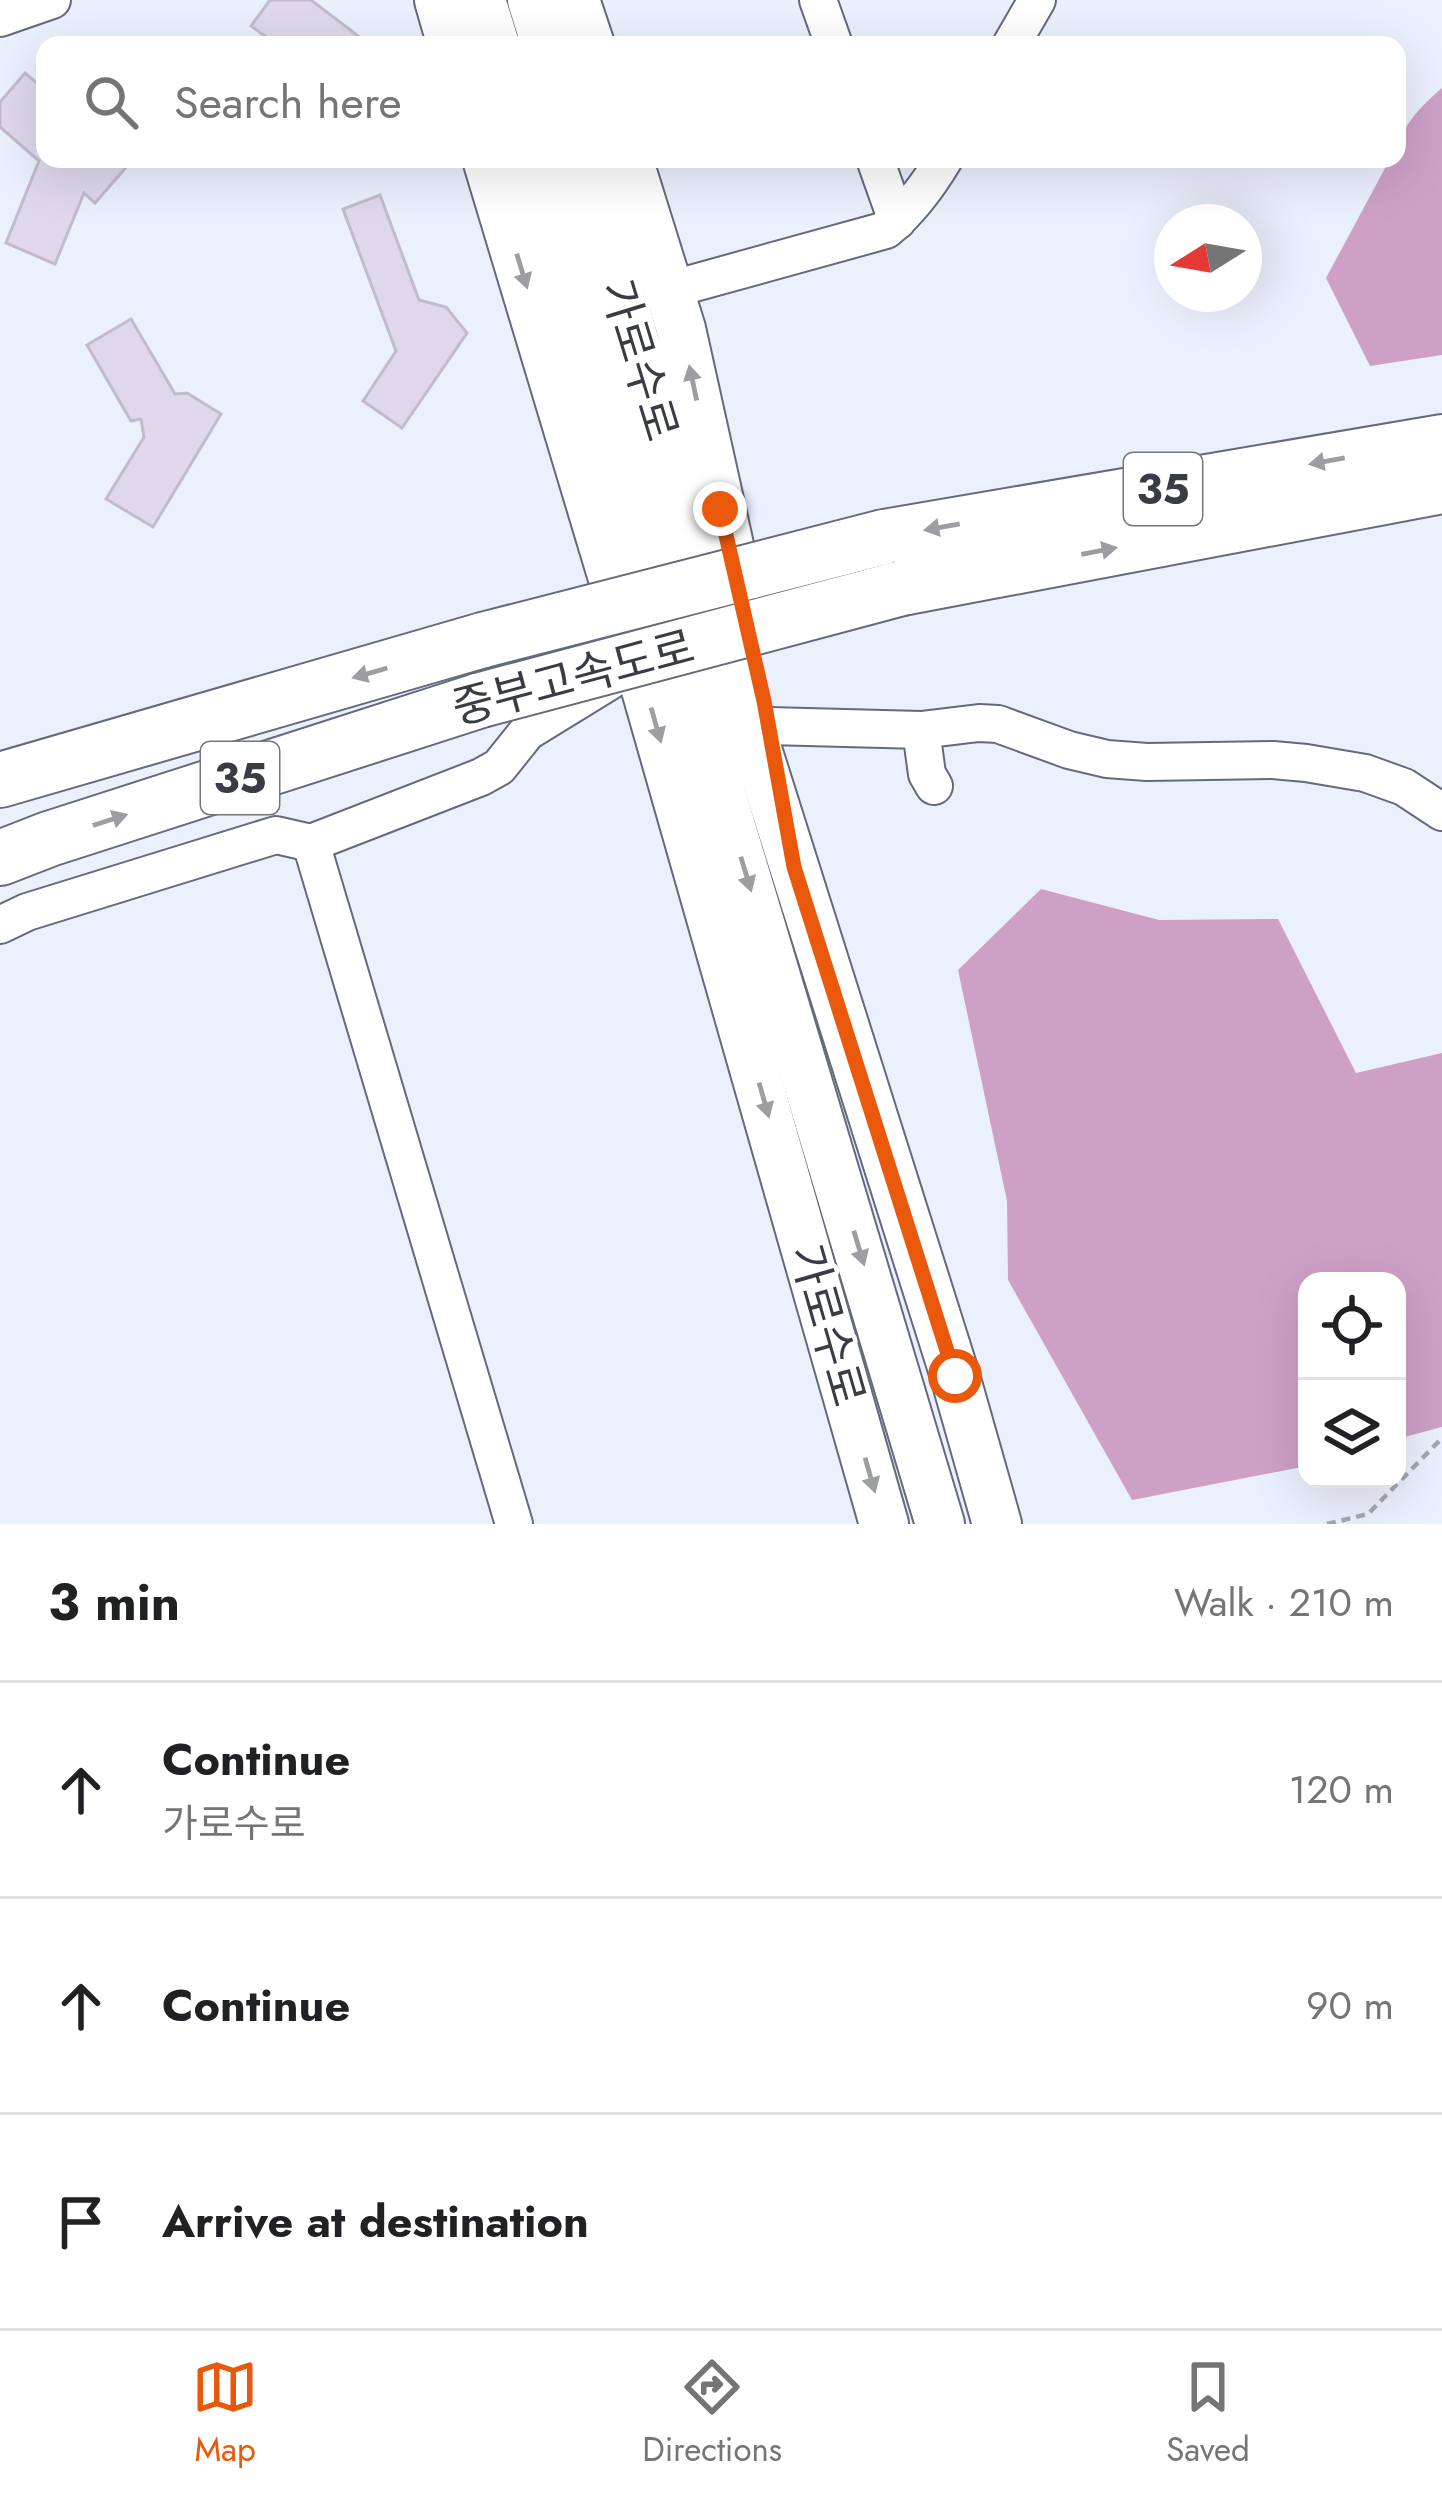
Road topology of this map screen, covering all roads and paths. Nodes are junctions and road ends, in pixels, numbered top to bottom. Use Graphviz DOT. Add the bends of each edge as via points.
graph roads {
  1 [pos="439,0"];
  2 [pos="481,0"];
  3 [pos="532,0"];
  4 [pos="575,0"];
  5 [pos="818,0"];
  6 [pos="1037,0"];
  7 [pos="449,36"];
  8 [pos="492,36"];
  9 [pos="543,36"];
  10 [pos="587,36"];
  11 [pos="831,36"];
  12 [pos="1015,36"];
  13 [pos="490,168"];
  14 [pos="533,168"];
  15 [pos="583,168"];
  16 [pos="631,168"];
  17 [pos="878,168"];
  18 [pos="939,168"];
  19 [pos="897,221"];
  20 [pos="669,290"];
  21 [pos="1442,442"];
  22 [pos="1442,486"];
  23 [pos="639,664"];
  24 [pos="769,726"];
  25 [pos="921,730"];
  26 [pos="0,780"];
  27 [pos="934,786"];
  28 [pos="1442,812"];
  29 [pos="310,843"];
  30 [pos="0,858"];
  31 [pos="794,867"];
  32 [pos="0,925"];
  33 [pos="1442,1438"];
  34 [pos="514,1524"];
  35 [pos="884,1524"];
  36 [pos="940,1524"];
  37 [pos="997,1524"];
  38 [pos="1327,1524"];
  1 -- 7 [label="main road"];
  2 -- 8 [label="main road"];
  3 -- 9 [label="main road"];
  4 -- 10 [label="main road"];
  5 -- 11 [label="street"];
  6 -- 12 [label="street"];
  13 -- 23 [label="main road, 가로수로, one-way"];
  14 -- 36 [label="main road, 가로수로, one-way"];
  15 -- 31 [label="main road, 가로수로"];
  16 -- 20 [label="main road"];
  17 -- 19 [label="street"];
  18 -- 19 [label="street"];
  19 -- 20 [label="street"];
  24 -- 20 [label="main road, one-way"];
  21 -- 26 [label="highway, 중부고속도로 / 35, one-way, bridge" via="884,537 483,640"];
  30 -- 22 [label="highway, 중부고속도로 / 35, one-way, bridge" via="481,700 902,588"];
  23 -- 29 [label="street" via="526,732 481,777"];
  23 -- 35 [label="main road, 가로수로, one-way"];
  24 -- 25 [label="street"];
  24 -- 31 [label="main road"];
  25 -- 27 [label="street"];
  25 -- 28 [label="street" via="998,724 1069,750 1147,763 1306,763 1404,787"];
  29 -- 32 [label="street" via="276,835"];
  29 -- 34 [label="street"];
  31 -- 37 [label="main road, 가로수로"];
  33 -- 38 [label="path" via="1368,1514"];
}
